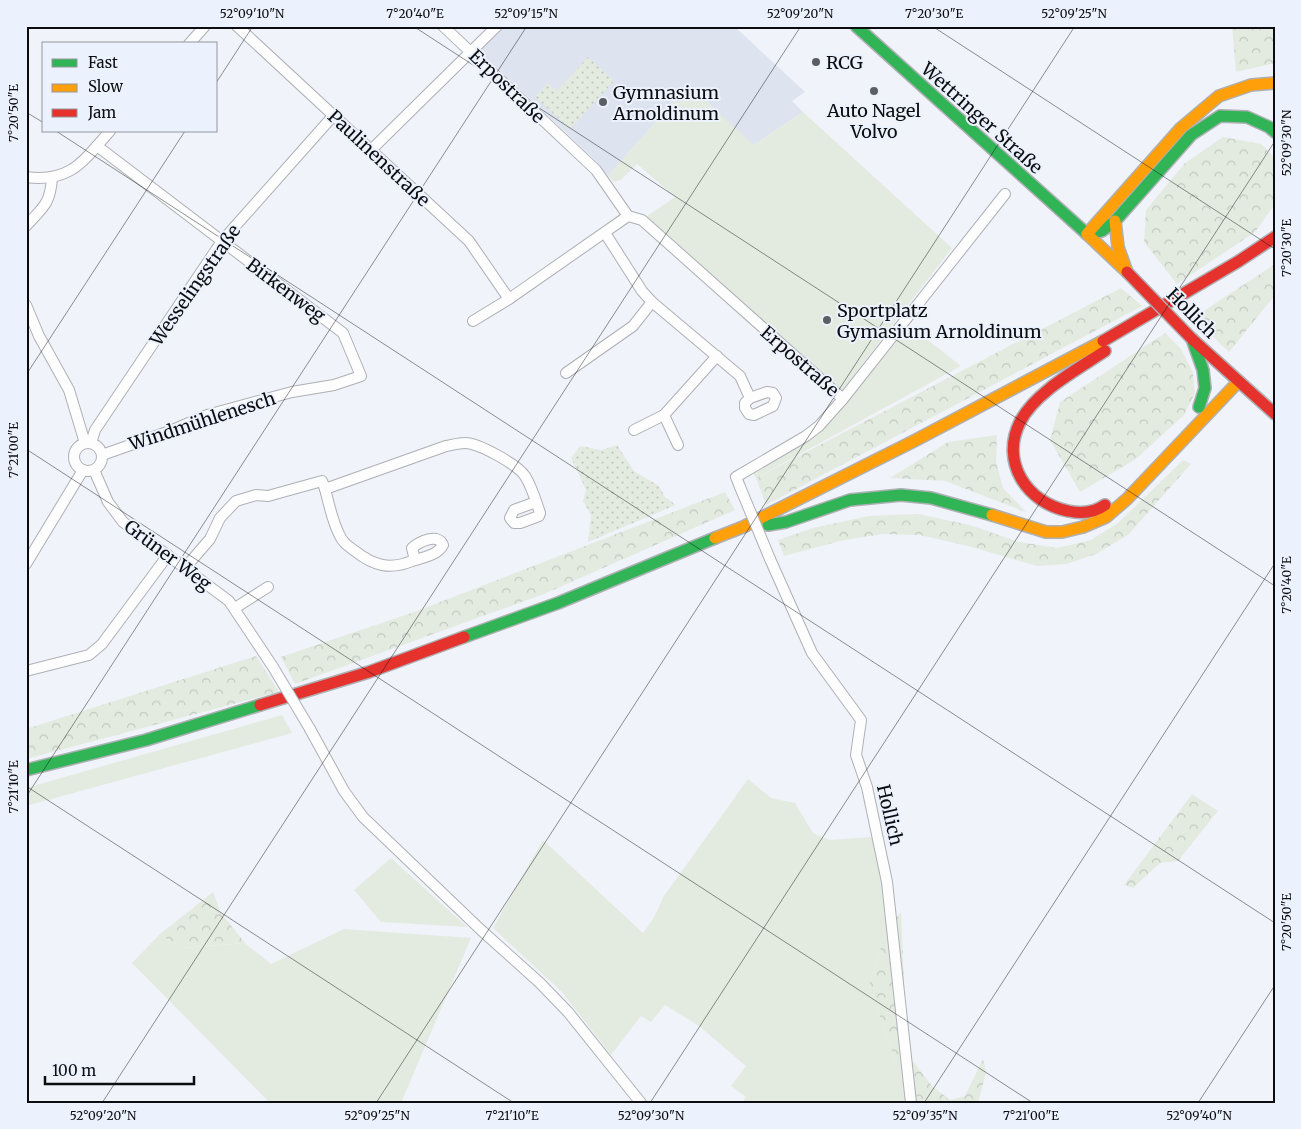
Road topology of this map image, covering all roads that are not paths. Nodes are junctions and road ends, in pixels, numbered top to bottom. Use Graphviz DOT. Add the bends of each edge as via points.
graph roads {
  1 [pos="205,26"];
  2 [pos="237,26"];
  3 [pos="443,26"];
  4 [pos="497,26"];
  5 [pos="856,26"];
  6 [pos="191,42"];
  7 [pos="471,52"];
  8 [pos="1275,83"];
  9 [pos="333,116"];
  10 [pos="109,132"];
  11 [pos="1275,132"];
  12 [pos="97,146"];
  13 [pos="370,150"];
  14 [pos="26,176"];
  15 [pos="52,178"];
  16 [pos="1005,194"];
  17 [pos="628,216"];
  18 [pos="1115,221"];
  19 [pos="26,226"];
  20 [pos="1275,226"];
  21 [pos="605,233"];
  22 [pos="1087,234"];
  23 [pos="1275,238"];
  24 [pos="222,241"];
  25 [pos="1272,253"];
  26 [pos="1239,261"];
  27 [pos="1127,272"];
  28 [pos="508,299"];
  29 [pos="652,302"];
  30 [pos="26,305"];
  31 [pos="473,321"];
  32 [pos="1192,339"];
  33 [pos="1107,349"];
  34 [pos="717,356"];
  35 [pos="566,373"];
  36 [pos="361,376"];
  37 [pos="1238,382"];
  38 [pos="750,398"];
  39 [pos="843,399"];
  40 [pos="1199,407"];
  41 [pos="1275,414"];
  42 [pos="664,416"];
  43 [pos="634,430"];
  44 [pos="88,443"];
  45 [pos="678,445"];
  46 [pos="102,455"];
  47 [pos="83,470"];
  48 [pos="94,470"];
  49 [pos="325,489"];
  50 [pos="536,502"];
  51 [pos="768,525"];
  52 [pos="168,555"];
  53 [pos="416,560"];
  54 [pos="26,564"];
  55 [pos="675,567"];
  56 [pos="185,568"];
  57 [pos="268,587"];
  58 [pos="597,599"];
  59 [pos="235,608"];
  60 [pos="26,671"];
  61 [pos="26,770"];
  62 [pos="26,779"];
  63 [pos="641,1103"];
  64 [pos="911,1103"];
  1 -- 6 [label="street"];
  2 -- 9 [label="street, Paulinenstraße"];
  3 -- 7 [label="street, Erpostraße"];
  4 -- 7 [label="street"];
  5 -- 22 [label="main road, Wettringer Straße"];
  7 -- 13 [label="street"];
  7 -- 17 [label="street, Erpostraße" via="596,170"];
  8 -- 22 [label="main road" via="1251,85 1220,96 1181,128"];
  9 -- 13 [label="street, Paulinenstraße"];
  9 -- 24 [label="street, Wesselingstraße"];
  10 -- 12 [label="street"];
  11 -- 18 [label="main road" via="1247,117 1220,116 1191,135"];
  12 -- 15 [label="street" via="76,167"];
  12 -- 24 [label="street, Birkenweg"];
  13 -- 28 [label="street, Paulinenstraße" via="469,240"];
  14 -- 15 [label="street"];
  15 -- 19 [label="street" via="47,203"];
  16 -- 39 [label="street, Erpostraße"];
  17 -- 21 [label="street"];
  17 -- 39 [label="street, Erpostraße" via="642,220"];
  18 -- 22 [label="main road" via="1102,231"];
  18 -- 27 [label="main road" via="1118,248"];
  20 -- 26 [label="main road"];
  21 -- 28 [label="street"];
  21 -- 29 [label="street"];
  22 -- 27 [label="main road, Hollich"];
  23 -- 26 [label="main road"];
  24 -- 36 [label="street, Birkenweg" via="343,333"];
  24 -- 44 [label="street, Wesselingstraße"];
  25 -- 33 [label="main road"];
  26 -- 61 [label="main road" via="1100,344 743,527 558,602 369,672 146,740"];
  27 -- 32 [label="main road, Hollich, bridge"];
  28 -- 31 [label="street"];
  29 -- 34 [label="street"];
  29 -- 35 [label="street" via="633,326"];
  30 -- 44 [label="street" via="68,390"];
  32 -- 37 [label="main road, Hollich"];
  32 -- 40 [label="main road" via="1203,370 1205,388"];
  33 -- 40 [label="main road" via="1042,397 1020,423 1014,450 1016,465 1020,479 1037,500 1067,512 1084,513 1101,508 1118,496"];
  33 -- 51 [label="main road" via="919,450"];
  34 -- 38 [label="street" via="740,376"];
  34 -- 42 [label="street"];
  36 -- 46 [label="street, Windmühlenesch" via="207,416"];
  37 -- 40 [label="main road" via="1221,387"];
  37 -- 41 [label="main road, Hollich"];
  37 -- 51 [label="main road" via="1127,499 1106,516 1083,527 1046,532 931,498 901,495 850,500"];
  39 -- 64 [label="street, Hollich, bridge" via="820,426 736,477 812,653 861,720 856,755 867,787 887,882"];
  42 -- 43 [label="street"];
  42 -- 45 [label="street"];
  44 -- 46 [label="street" via="97,446"];
  44 -- 47 [label="street" via="75,451 76,463"];
  46 -- 48 [label="street" via="99,466"];
  47 -- 48 [label="street"];
  47 -- 54 [label="street"];
  48 -- 52 [label="street, Grüner Weg" via="108,502 123,522"];
  49 -- 50 [label="street" via="446,446 467,443 520,470"];
  49 -- 53 [label="street" via="339,535 345,544 372,563 396,566"];
  49 -- 56 [label="street" via="322,481 236,501 220,518 210,540"];
  51 -- 55 [label="main road"];
  52 -- 56 [label="street, Grüner Weg"];
  52 -- 60 [label="street" via="102,644 89,655"];
  56 -- 59 [label="street, Grüner Weg"];
  57 -- 59 [label="street"];
  58 -- 62 [label="main road" via="425,662 152,747"];
  59 -- 63 [label="street, Grüner Weg, bridge" via="310,729 344,791 363,817 540,983"];
}
